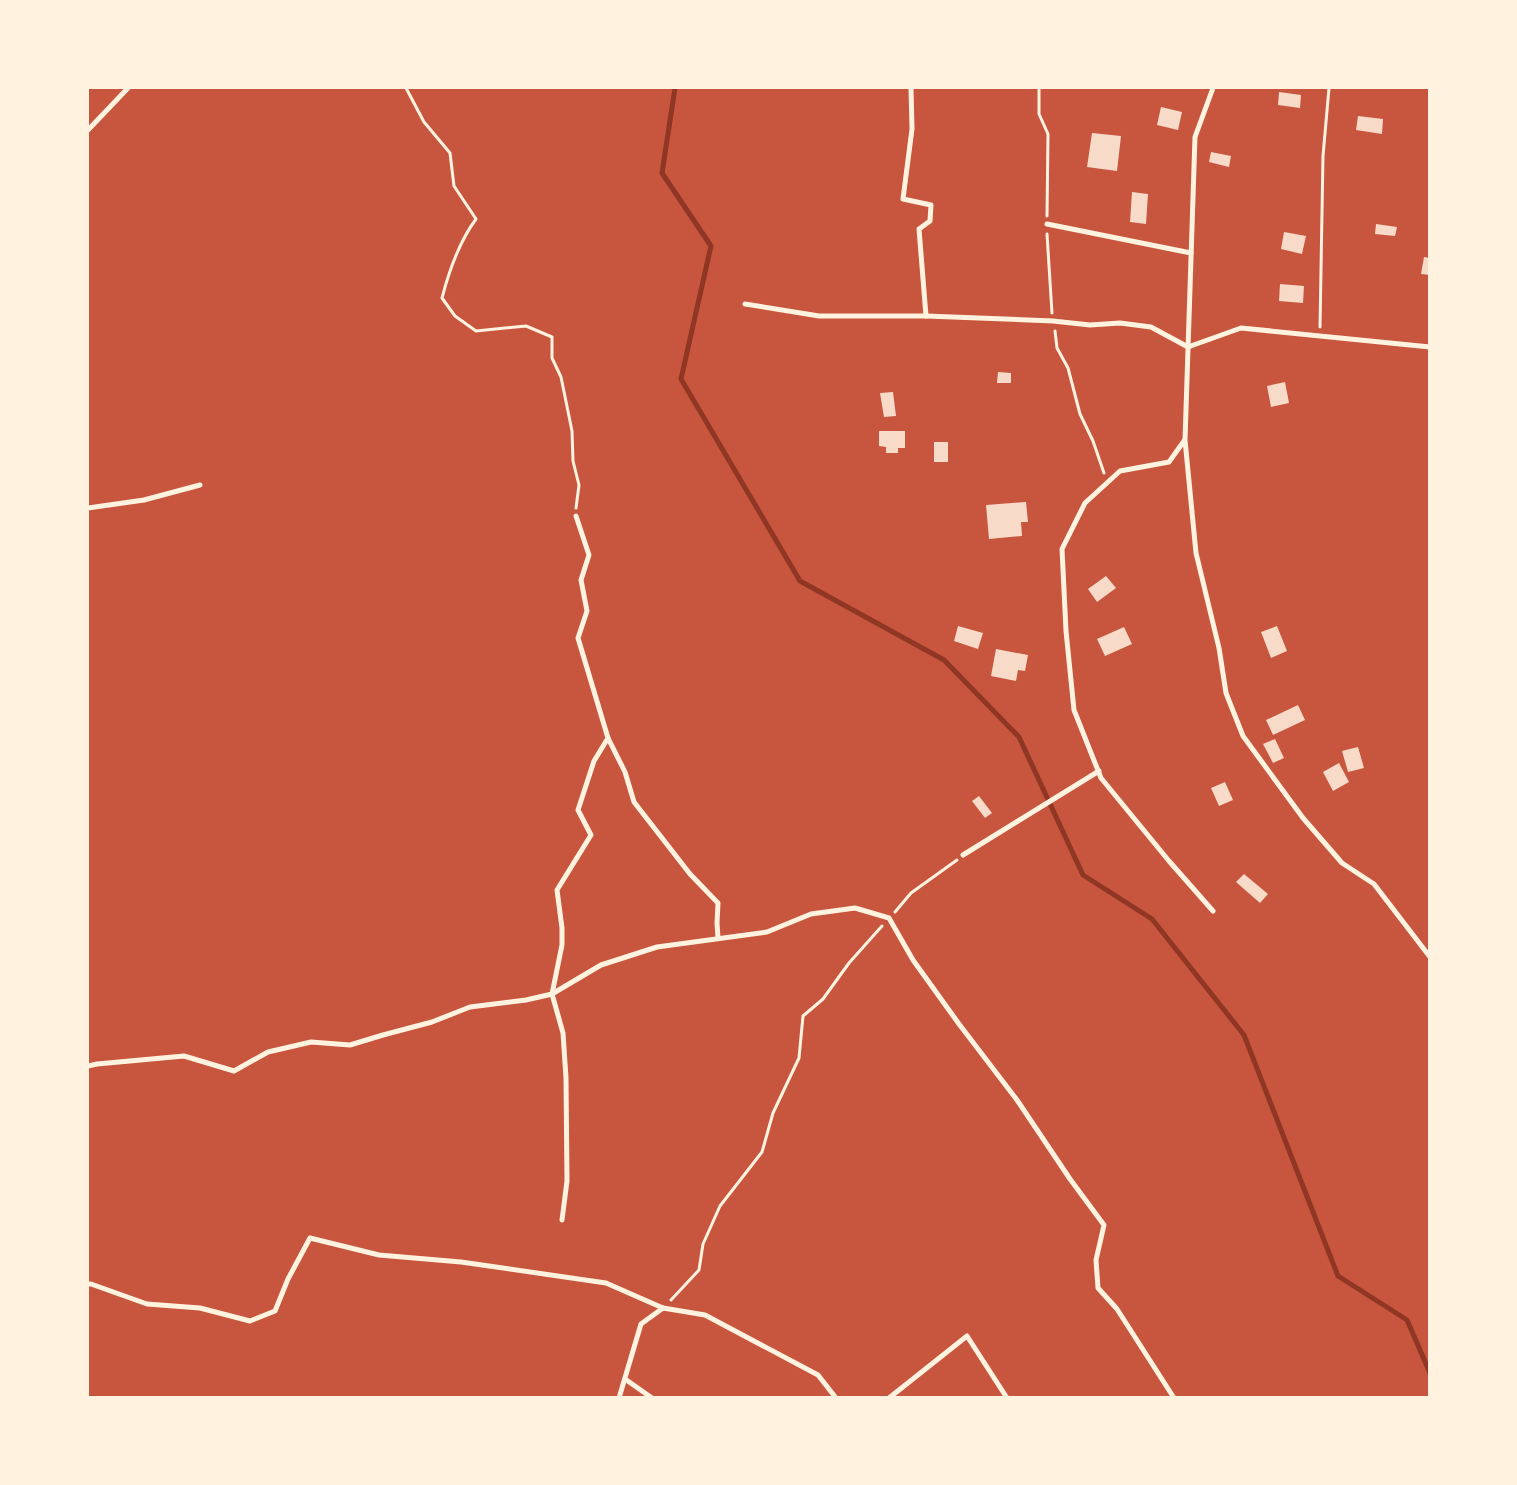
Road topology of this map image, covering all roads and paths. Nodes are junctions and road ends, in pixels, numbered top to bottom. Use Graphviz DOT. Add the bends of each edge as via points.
graph roads {
  1 [pos="128,88"];
  2 [pos="406,88"];
  3 [pos="911,88"];
  4 [pos="1039,88"];
  5 [pos="1213,88"];
  6 [pos="1329,88"];
  7 [pos="88,130"];
  8 [pos="1046,224"];
  9 [pos="1191,253"];
  10 [pos="745,304"];
  11 [pos="926,316"];
  12 [pos="1053,321"];
  13 [pos="1320,337"];
  14 [pos="1188,347"];
  15 [pos="1430,347"];
  16 [pos="1184,440"];
  17 [pos="1107,483"];
  18 [pos="200,485"];
  19 [pos="88,508"];
  20 [pos="576,516"];
  21 [pos="608,738"];
  22 [pos="1099,771"];
  23 [pos="963,855"];
  24 [pos="1213,911"];
  25 [pos="889,918"];
  26 [pos="718,938"];
  27 [pos="1430,957"];
  28 [pos="552,994"];
  29 [pos="88,1066"];
  30 [pos="562,1220"];
  31 [pos="88,1284"];
  32 [pos="663,1308"];
  33 [pos="625,1380"];
  34 [pos="619,1398"];
  35 [pos="652,1398"];
  36 [pos="836,1398"];
  37 [pos="889,1398"];
  38 [pos="1007,1398"];
  39 [pos="1174,1398"];
  1 -- 7 [label="street"];
  2 -- 20 [label="path" via="424,122 450,152 454,186 476,219 454,260 442,298 455,316 476,331 526,326 552,336 552,358 562,377 572,431 578,485"];
  3 -- 11 [label="street" via="912,130 903,199 931,205 930,221 919,229"];
  4 -- 8 [label="path" via="1039,114 1048,134"];
  5 -- 9 [label="street" via="1195,138"];
  6 -- 13 [label="path" via="1323,156"];
  8 -- 9 [label="street"];
  8 -- 12 [label="path"];
  9 -- 14 [label="street"];
  10 -- 11 [label="street" via="819,316"];
  11 -- 12 [label="street"];
  12 -- 14 [label="street" via="1151,327"];
  12 -- 17 [label="path" via="1057,348 1068,368 1080,414"];
  13 -- 14 [label="street" via="1241,328"];
  13 -- 15 [label="street"];
  14 -- 16 [label="street"];
  16 -- 17 [label="street" via="1169,462 1120,471"];
  16 -- 27 [label="street" via="1196,553 1226,693 1243,736 1303,818 1342,863 1374,884"];
  17 -- 22 [label="street" via="1085,504 1062,549 1074,710"];
  18 -- 19 [label="street" via="144,500"];
  20 -- 21 [label="street" via="588,555 581,580 587,611 578,638"];
  21 -- 26 [label="street" via="625,772 634,802 690,874 718,903"];
  21 -- 28 [label="street" via="594,761 578,810 591,836 557,890 562,945"];
  22 -- 23 [label="street"];
  22 -- 24 [label="street" via="1101,778"];
  23 -- 25 [label="path" via="911,893"];
  25 -- 26 [label="street" via="855,908 811,914 767,932"];
  25 -- 32 [label="path" via="849,963 823,999 803,1016 799,1058 772,1113 762,1152 720,1206 703,1244 698,1270"];
  25 -- 39 [label="street" via="913,960 1017,1100 1104,1225 1096,1260 1098,1288 1117,1309"];
  26 -- 28 [label="street" via="657,947 601,965"];
  28 -- 29 [label="street" via="470,1008 350,1045 311,1042 268,1052 234,1071 184,1056"];
  28 -- 30 [label="street" via="563,1033 566,1078 567,1181"];
  31 -- 32 [label="street" via="147,1304 200,1308 250,1320 275,1311 288,1278 310,1238 378,1255 461,1262 606,1283"];
  32 -- 33 [label="street" via="642,1324"];
  32 -- 36 [label="street" via="705,1315 763,1345 818,1375"];
  33 -- 34 [label="street"];
  33 -- 35 [label="street"];
  37 -- 38 [label="street" via="968,1336"];
}
